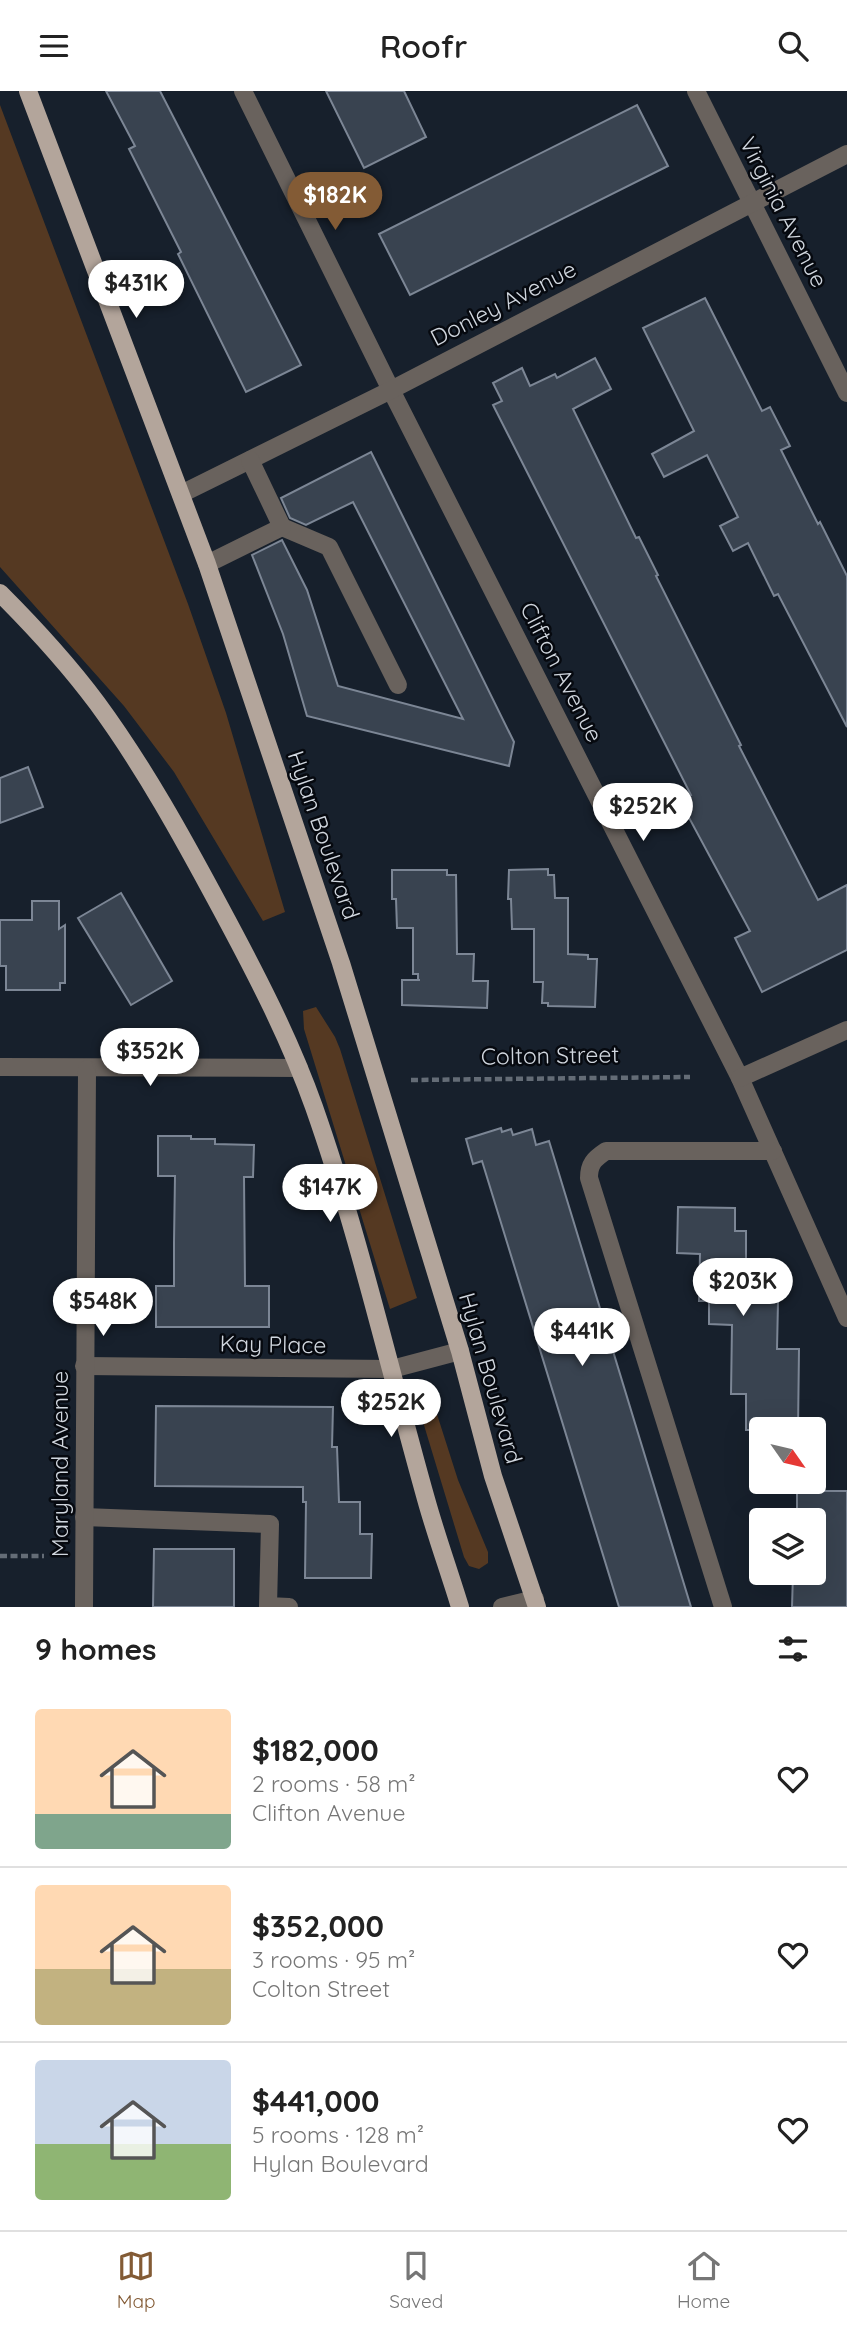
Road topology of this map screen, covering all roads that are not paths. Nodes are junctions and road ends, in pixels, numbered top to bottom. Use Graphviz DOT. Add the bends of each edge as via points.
graph roads {
  1 [pos="28,91"];
  2 [pos="243,91"];
  3 [pos="696,91"];
  4 [pos="847,154"];
  5 [pos="752,202"];
  6 [pos="391,390"];
  7 [pos="847,393"];
  8 [pos="250,460"];
  9 [pos="181,494"];
  10 [pos="282,527"];
  11 [pos="207,564"];
  12 [pos="0,593"];
  13 [pos="398,685"];
  14 [pos="847,1030"];
  15 [pos="0,1067"];
  16 [pos="299,1068"];
  17 [pos="87,1069"];
  18 [pos="740,1078"];
  19 [pos="773,1151"];
  20 [pos="847,1318"];
  21 [pos="460,1352"];
  22 [pos="84,1366"];
  23 [pos="392,1369"];
  24 [pos="84,1517"];
  25 [pos="536,1603"];
  26 [pos="268,1606"];
  27 [pos="84,1607"];
  28 [pos="289,1607"];
  29 [pos="460,1607"];
  30 [pos="502,1607"];
  31 [pos="723,1607"];
  1 -- 9 [label="main road, Hylan Boulevard"];
  2 -- 6 [label="street, Clifton Avenue"];
  3 -- 5 [label="street, Virginia Avenue"];
  4 -- 5 [label="street, Donley Avenue"];
  5 -- 6 [label="street, Donley Avenue"];
  5 -- 7 [label="street, Virginia Avenue"];
  6 -- 8 [label="street, Donley Avenue"];
  6 -- 18 [label="street, Clifton Avenue"];
  8 -- 9 [label="street, Donley Avenue"];
  8 -- 10 [label="street"];
  9 -- 11 [label="main road, Hylan Boulevard"];
  10 -- 11 [label="street"];
  10 -- 13 [label="street" via="329,547"];
  11 -- 21 [label="main road, Hylan Boulevard" via="341,963"];
  12 -- 16 [label="main road" via="66,665 136,762 229,922"];
  14 -- 18 [label="street"];
  15 -- 17 [label="street"];
  16 -- 17 [label="street"];
  16 -- 23 [label="main road"];
  17 -- 22 [label="street, Maryland Avenue"];
  18 -- 19 [label="street, Clifton Avenue"];
  19 -- 20 [label="street, Clifton Avenue"];
  19 -- 31 [label="street" via="606,1151 589,1168"];
  21 -- 23 [label="street, Kay Place"];
  21 -- 25 [label="main road, Hylan Boulevard" via="493,1476"];
  22 -- 23 [label="street, Kay Place"];
  22 -- 24 [label="street, Maryland Avenue"];
  23 -- 29 [label="main road"];
  24 -- 26 [label="street" via="270,1524"];
  24 -- 27 [label="street, Maryland Avenue"];
  25 -- 30 [label="street"];
  26 -- 28 [label="street"];
}
